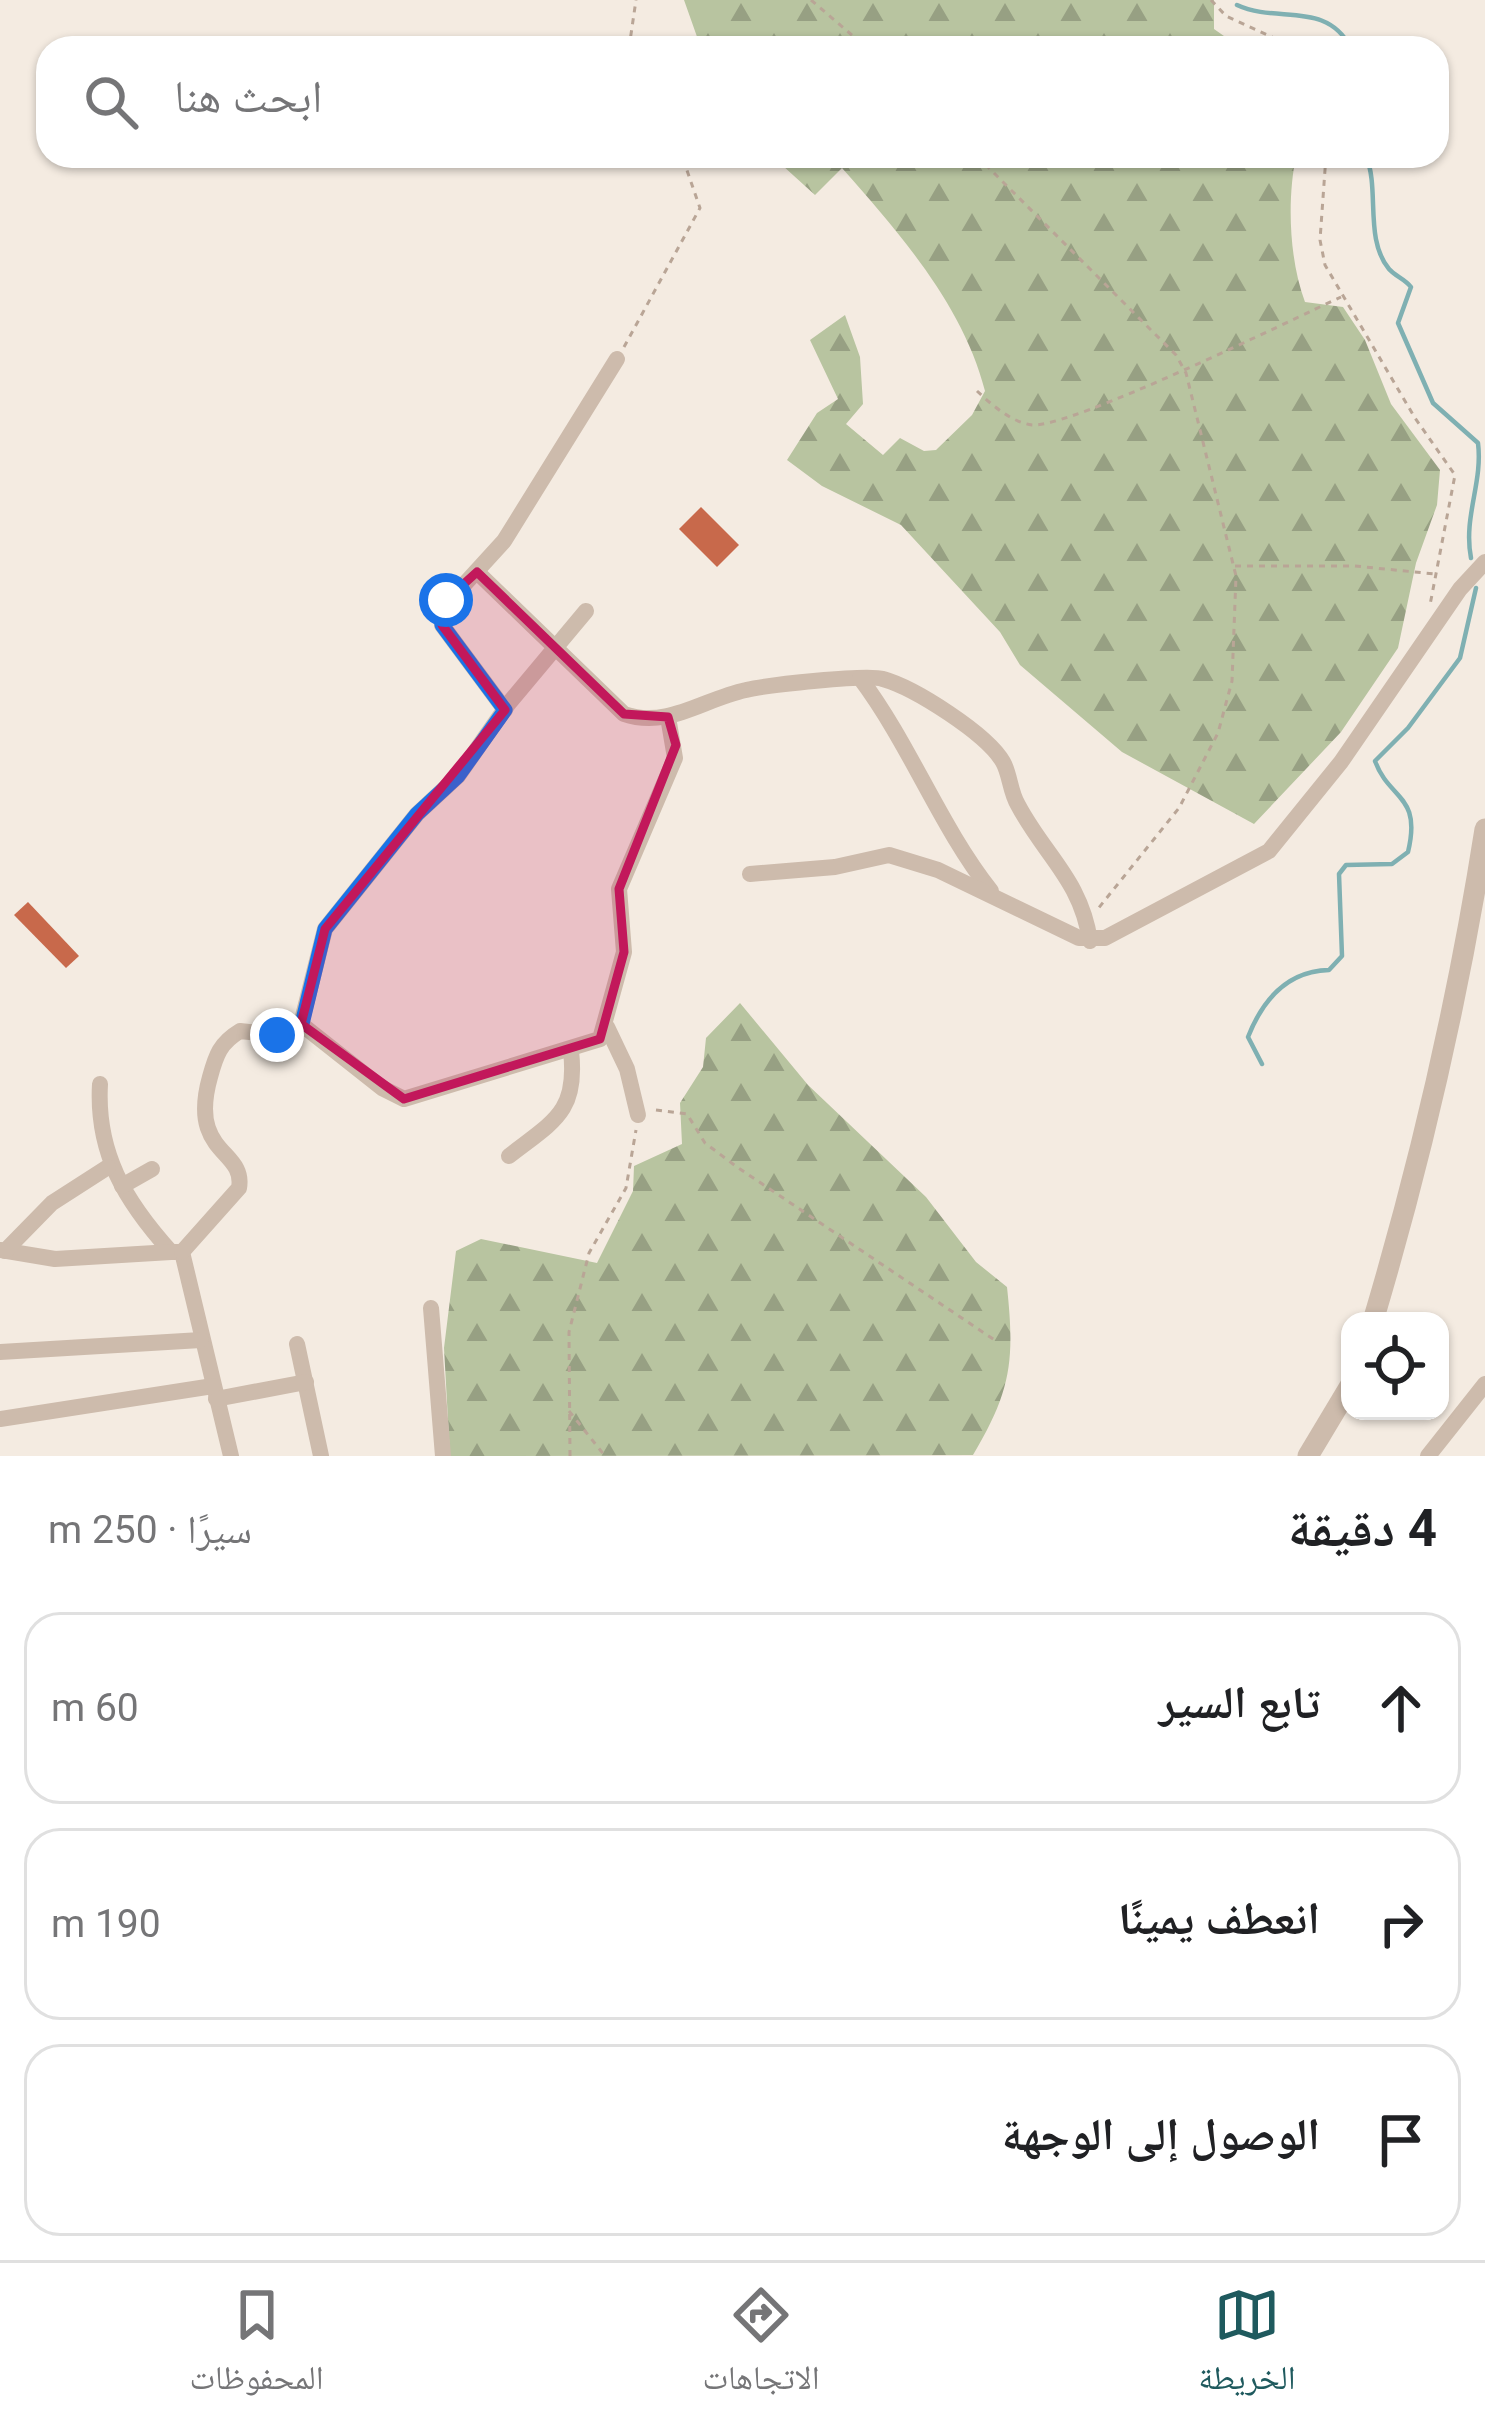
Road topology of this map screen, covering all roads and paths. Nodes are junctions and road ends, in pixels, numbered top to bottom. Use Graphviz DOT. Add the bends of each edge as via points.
graph roads {
  1 [pos="636,0"];
  2 [pos="811,0"];
  3 [pos="1211,0"];
  4 [pos="631,36"];
  5 [pos="853,36"];
  6 [pos="1270,36"];
  7 [pos="687,168"];
  8 [pos="989,168"];
  9 [pos="1325,168"];
  10 [pos="1344,296"];
  11 [pos="617,359"];
  12 [pos="1183,368"];
  13 [pos="977,392"];
  14 [pos="1485,562"];
  15 [pos="1234,566"];
  16 [pos="477,572"];
  17 [pos="1435,574"];
  18 [pos="586,611"];
  19 [pos="1425,639"];
  20 [pos="556,651"];
  21 [pos="860,678"];
  22 [pos="505,710"];
  23 [pos="668,717"];
  24 [pos="1485,829"];
  25 [pos="750,874"];
  26 [pos="996,898"];
  27 [pos="1087,921"];
  28 [pos="1090,941"];
  29 [pos="302,1024"];
  30 [pos="607,1027"];
  31 [pos="571,1051"];
  32 [pos="100,1084"];
  33 [pos="638,1115"];
  34 [pos="509,1156"];
  35 [pos="108,1167"];
  36 [pos="152,1169"];
  37 [pos="122,1186"];
  38 [pos="2,1251"];
  39 [pos="176,1252"];
  40 [pos="431,1308"];
  41 [pos="1375,1312"];
  42 [pos="201,1340"];
  43 [pos="996,1341"];
  44 [pos="297,1344"];
  45 [pos="0,1352"];
  46 [pos="306,1382"];
  47 [pos="1485,1384"];
  48 [pos="214,1393"];
  49 [pos="1341,1402"];
  50 [pos="568,1410"];
  51 [pos="0,1419"];
  52 [pos="231,1456"];
  53 [pos="321,1456"];
  54 [pos="443,1456"];
  55 [pos="570,1456"];
  56 [pos="605,1456"];
  57 [pos="1308,1456"];
  58 [pos="1428,1456"];
  1 -- 4 [label="path"];
  2 -- 5 [label="path"];
  3 -- 6 [label="path"];
  7 -- 11 [label="path" via="700,197 695,225"];
  8 -- 12 [label="path"];
  9 -- 10 [label="path" via="1320,240"];
  10 -- 12 [label="path"];
  10 -- 17 [label="path" via="1455,475"];
  11 -- 16 [label="street"];
  12 -- 13 [label="path" via="1035,425"];
  12 -- 15 [label="path"];
  14 -- 19 [label="street"];
  15 -- 17 [label="path"];
  15 -- 27 [label="path" via="1232,681 1218,733 1179,808"];
  16 -- 20 [label="street"];
  16 -- 22 [label="street" via="446,600 440,617"];
  17 -- 19 [label="path"];
  18 -- 20 [label="street"];
  19 -- 28 [label="street" via="1269,851"];
  20 -- 22 [label="street"];
  20 -- 23 [label="street" via="624,714"];
  21 -- 23 [label="street" via="746,690"];
  21 -- 26 [label="street" via="917,763 960,853"];
  21 -- 27 [label="street" via="911,692 967,727 1005,764 1007,785 1078,889"];
  22 -- 29 [label="street" via="325,929"];
  23 -- 30 [label="street" via="675,758 619,889 624,952"];
  24 -- 41 [label="street" via="1470,926"];
  25 -- 26 [label="street" via="889,855"];
  26 -- 28 [label="street"];
  27 -- 28 [label="street"];
  29 -- 31 [label="street" via="404,1099"];
  29 -- 39 [label="street" via="277,1035 240,1031 217,1050 202,1123 241,1178 233,1197"];
  30 -- 31 [label="street" via="600,1039"];
  30 -- 33 [label="street"];
  31 -- 34 [label="street" via="569,1104"];
  32 -- 35 [label="street"];
  33 -- 43 [label="path" via="687,1114 705,1143 737,1167"];
  33 -- 50 [label="path" via="626,1188 589,1253 574,1309"];
  35 -- 37 [label="street"];
  35 -- 38 [label="street" via="52,1203"];
  36 -- 37 [label="street"];
  37 -- 39 [label="street"];
  38 -- 39 [label="street" via="92,1259"];
  39 -- 42 [label="street"];
  40 -- 54 [label="street"];
  42 -- 45 [label="street"];
  42 -- 48 [label="street"];
  44 -- 46 [label="street"];
  46 -- 48 [label="street"];
  46 -- 53 [label="street"];
  47 -- 58 [label="street"];
  48 -- 51 [label="street"];
  48 -- 52 [label="street"];
  49 -- 57 [label="street"];
  50 -- 55 [label="path"];
  50 -- 56 [label="path"];
}
